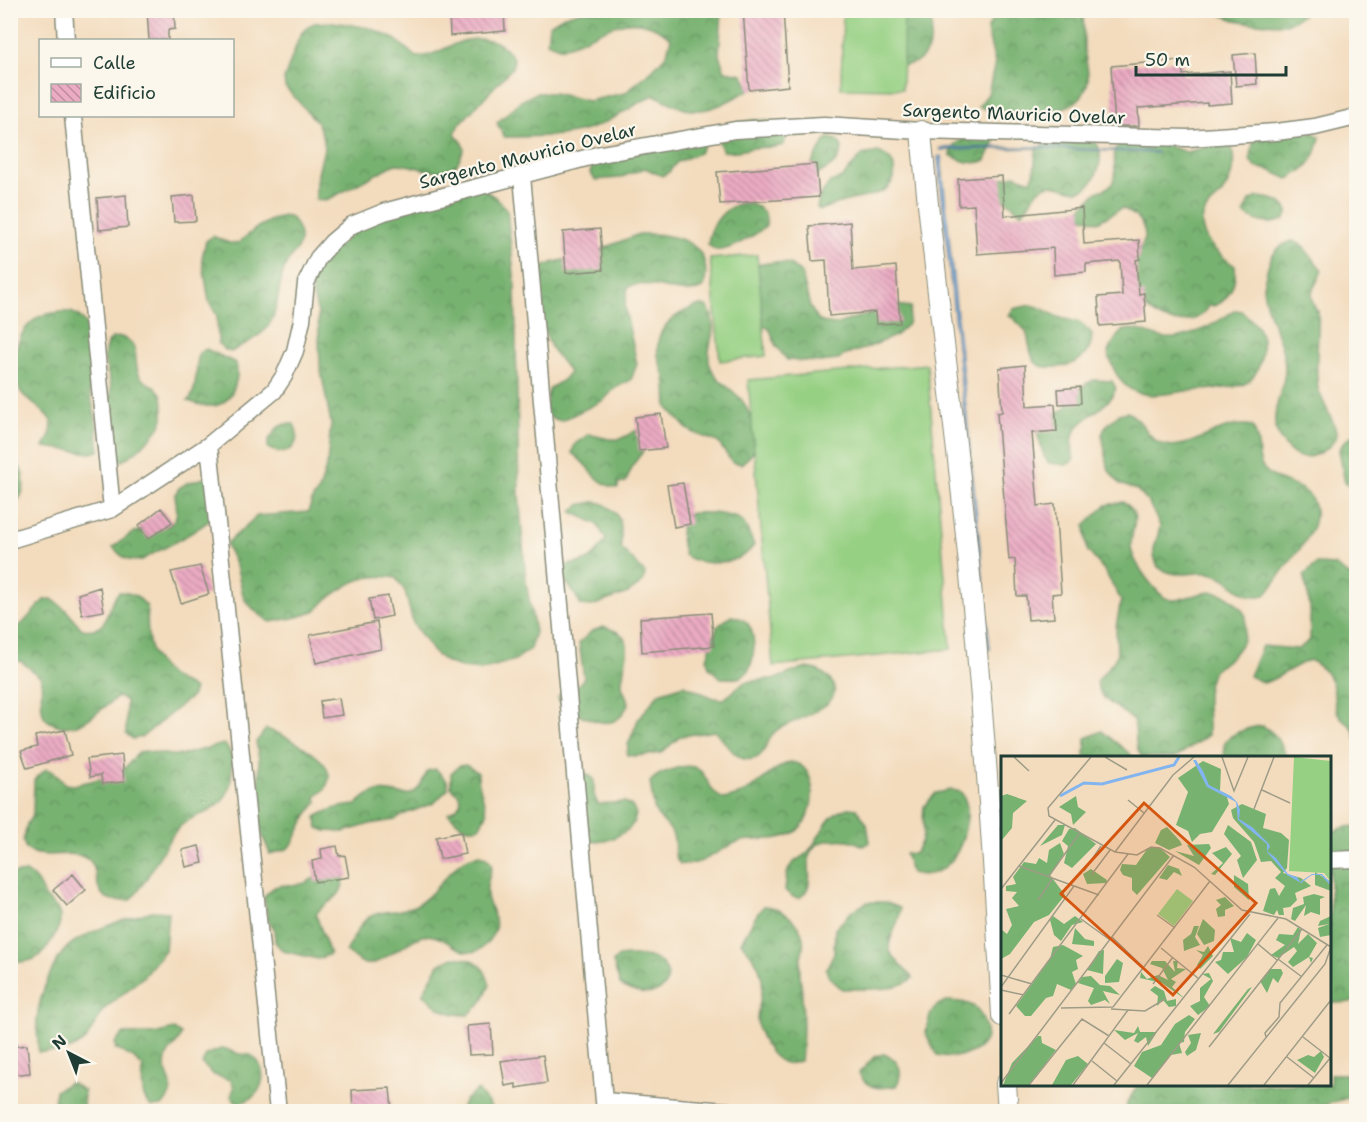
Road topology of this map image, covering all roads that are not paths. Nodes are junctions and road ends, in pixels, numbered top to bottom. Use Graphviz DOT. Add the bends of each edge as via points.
graph roads {
  1 [pos="64,10"];
  2 [pos="66,39"];
  3 [pos="72,117"];
  4 [pos="1356,117"];
  5 [pos="921,131"];
  6 [pos="522,176"];
  7 [pos="209,445"];
  8 [pos="112,509"];
  9 [pos="10,540"];
  10 [pos="1356,859"];
  11 [pos="1331,860"];
  12 [pos="999,875"];
  13 [pos="1001,969"];
  14 [pos="1006,1086"];
  15 [pos="605,1106"];
  16 [pos="278,1112"];
  17 [pos="738,1112"];
  18 [pos="1008,1112"];
  1 -- 2 [label="street"];
  3 -- 8 [label="street"];
  4 -- 5 [label="street, Sargento Mauricio Ovelar" via="1276,132 1188,138"];
  5 -- 6 [label="street, Sargento Mauricio Ovelar" via="824,125 735,130 601,154"];
  5 -- 12 [label="street"];
  6 -- 7 [label="street, Sargento Mauricio Ovelar" via="384,212 352,225 332,242 318,258 306,284 299,336 284,376 274,391"];
  6 -- 15 [label="street"];
  7 -- 8 [label="street, Sargento Mauricio Ovelar"];
  7 -- 16 [label="street"];
  8 -- 9 [label="street, Sargento Mauricio Ovelar"];
  10 -- 11 [label="street"];
  12 -- 13 [label="street"];
  14 -- 18 [label="street"];
  15 -- 17 [label="street"];
}
